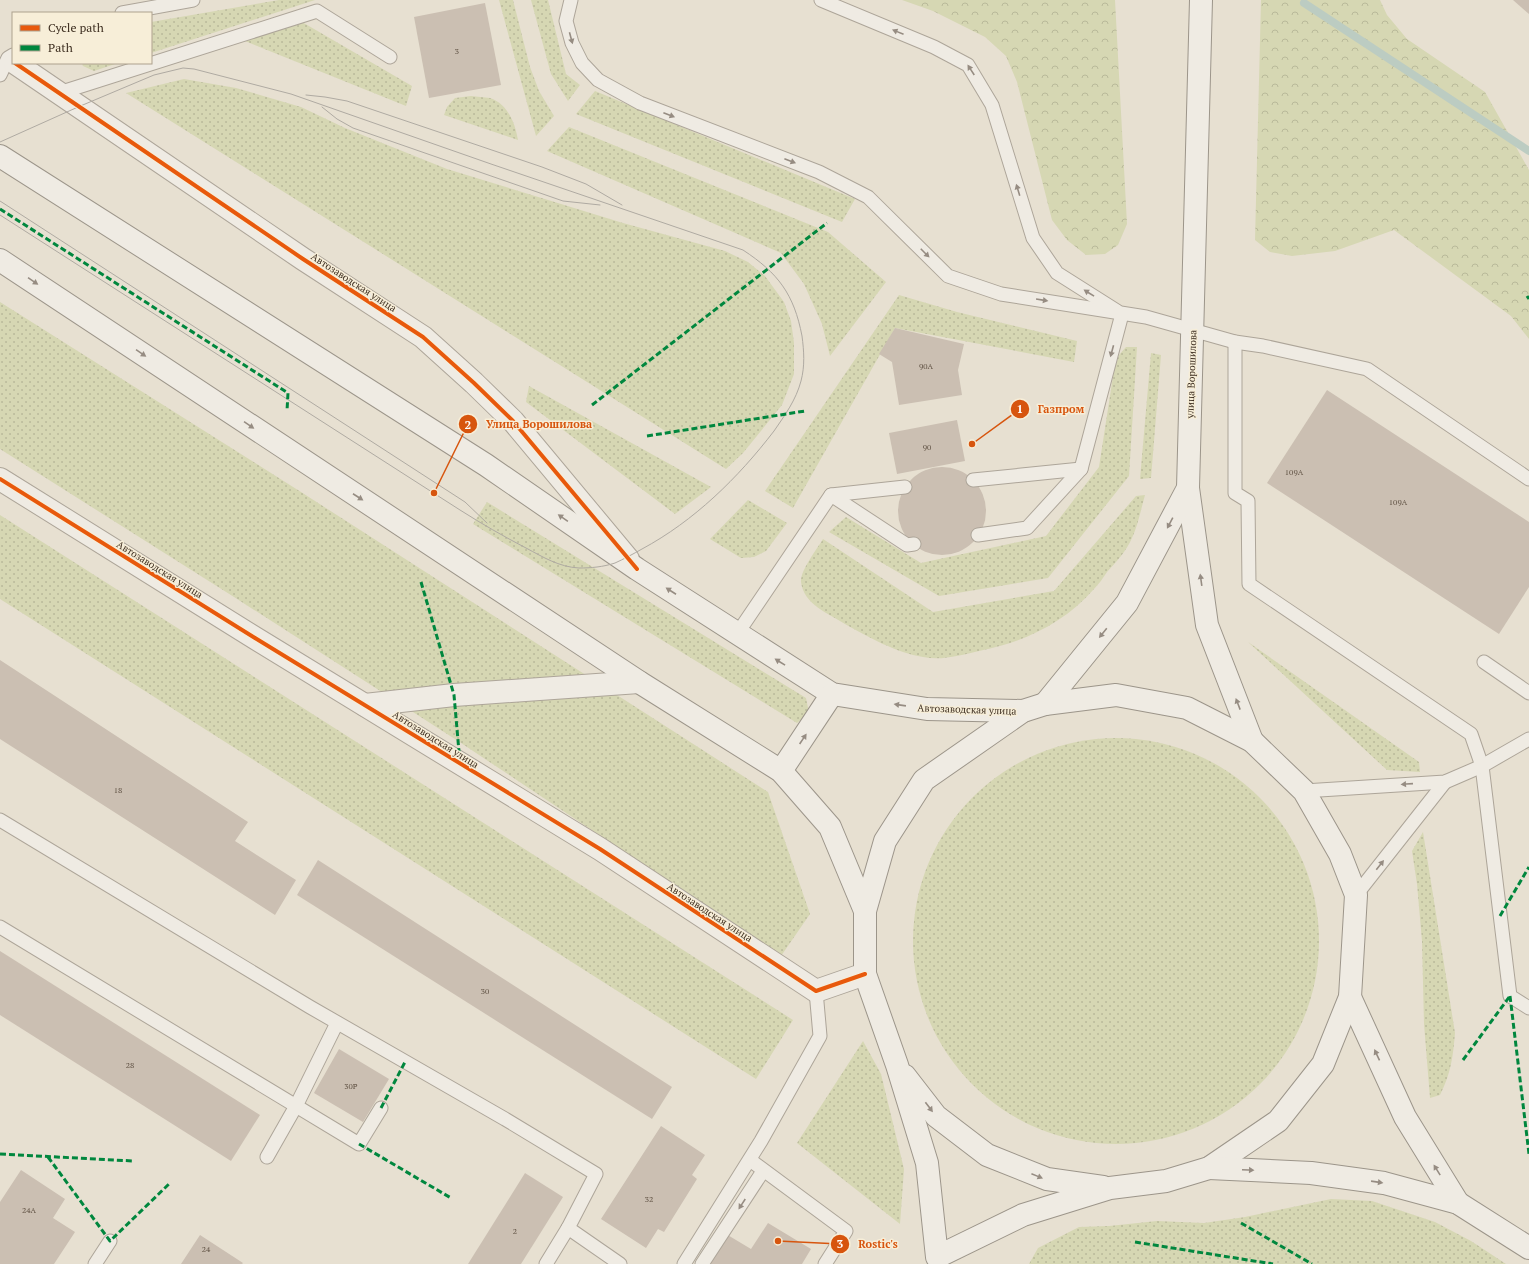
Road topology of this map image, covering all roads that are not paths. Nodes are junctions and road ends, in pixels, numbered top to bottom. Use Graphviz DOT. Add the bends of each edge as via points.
graph roads {
  1 [pos="193,0"];
  2 [pos="571,0"];
  3 [pos="821,0"];
  4 [pos="1201,0"];
  5 [pos="127,12"];
  6 [pos="390,57"];
  7 [pos="152,63"];
  8 [pos="13,64"];
  9 [pos="150,64"];
  10 [pos="59,93"];
  11 [pos="0,156"];
  12 [pos="0,260"];
  13 [pos="1122,314"];
  14 [pos="1192,330"];
  15 [pos="1235,342"];
  16 [pos="1081,469"];
  17 [pos="0,479"];
  18 [pos="1529,479"];
  19 [pos="973,480"];
  20 [pos="905,488"];
  21 [pos="1188,488"];
  22 [pos="831,495"];
  23 [pos="978,535"];
  24 [pos="914,544"];
  25 [pos="636,569"];
  26 [pos="737,634"];
  27 [pos="1484,662"];
  28 [pos="639,682"];
  29 [pos="1529,693"];
  30 [pos="832,694"];
  31 [pos="1045,704"];
  32 [pos="365,705"];
  33 [pos="1023,711"];
  34 [pos="1529,739"];
  35 [pos="1252,741"];
  36 [pos="1482,766"];
  37 [pos="781,771"];
  38 [pos="1446,782"];
  39 [pos="1304,791"];
  40 [pos="0,820"];
  41 [pos="1356,895"];
  42 [pos="865,911"];
  43 [pos="0,927"];
  44 [pos="865,974"];
  45 [pos="816,991"];
  46 [pos="1350,997"];
  47 [pos="1529,1008"];
  48 [pos="337,1023"];
  49 [pos="897,1065"];
  50 [pos="296,1106"];
  51 [pos="381,1108"];
  52 [pos="266,1157"];
  53 [pos="750,1160"];
  54 [pos="1209,1168"];
  55 [pos="763,1171"];
  56 [pos="1110,1188"];
  57 [pos="1458,1203"];
  58 [pos="568,1228"];
  59 [pos="110,1242"];
  60 [pos="1529,1248"];
  61 [pos="935,1261"];
  62 [pos="95,1264"];
  63 [pos="546,1264"];
  64 [pos="620,1264"];
  65 [pos="684,1264"];
  66 [pos="702,1264"];
  67 [pos="825,1264"];
  1 -- 5 [label="lane"];
  2 -- 13 [label="lane, one-way" via="566,21 572,43 582,63 598,80 640,103 819,172 868,197 948,276 1001,294"];
  13 -- 3 [label="lane, one-way" via="1057,274 1033,238 992,105 968,64 934,47"];
  4 -- 14 [label="main road, улица Ворошилова"];
  6 -- 7 [label="lane" via="317,11"];
  8 -- 10 [label="main road, Автозаводская улица"];
  9 -- 10 [label="lane"];
  10 -- 25 [label="main road, Автозаводская улица" via="423,337 513,421"];
  25 -- 11 [label="main road, Автозаводская улица, one-way" via="486,465"];
  12 -- 28 [label="main road, one-way"];
  13 -- 14 [label="lane" via="1146,317"];
  13 -- 16 [label="lane, one-way"];
  14 -- 15 [label="lane"];
  14 -- 21 [label="main road, улица Ворошилова"];
  15 -- 18 [label="lane" via="1367,370"];
  15 -- 36 [label="lane" via="1235,493 1248,501 1249,584 1471,734"];
  16 -- 19 [label="lane"];
  16 -- 23 [label="lane" via="1027,528"];
  17 -- 32 [label="main road, Автозаводская улица"];
  20 -- 22 [label="lane"];
  21 -- 31 [label="main road, улица Ворошилова, one-way" via="1127,603"];
  35 -- 21 [label="main road, one-way" via="1207,625"];
  22 -- 24 [label="lane" via="907,545"];
  22 -- 26 [label="lane"];
  26 -- 25 [label="main road, Автозаводская улица, one-way"];
  30 -- 26 [label="main road, Автозаводская улица, one-way"];
  27 -- 29 [label="lane"];
  28 -- 32 [label="main road" via="454,695"];
  28 -- 37 [label="main road"];
  33 -- 30 [label="main road, Автозаводская улица, one-way" via="927,709"];
  37 -- 30 [label="main road, one-way"];
  31 -- 33 [label="main road"];
  31 -- 35 [label="main road" via="1116,695 1188,708"];
  32 -- 45 [label="main road, Автозаводская улица" via="600,849"];
  33 -- 42 [label="main road" via="924,780 885,841"];
  34 -- 36 [label="lane"];
  35 -- 39 [label="main road"];
  36 -- 38 [label="lane"];
  36 -- 47 [label="lane" via="1510,996"];
  37 -- 42 [label="main road" via="830,827"];
  38 -- 39 [label="lane, one-way"];
  41 -- 38 [label="lane, one-way"];
  39 -- 41 [label="main road" via="1340,854"];
  40 -- 48 [label="lane"];
  41 -- 46 [label="main road"];
  42 -- 44 [label="main road"];
  43 -- 50 [label="lane"];
  44 -- 45 [label="main road"];
  44 -- 49 [label="main road"];
  45 -- 53 [label="lane" via="820,1036"];
  46 -- 54 [label="main road" via="1323,1064 1278,1121"];
  57 -- 46 [label="main road, one-way" via="1405,1117"];
  48 -- 50 [label="lane"];
  48 -- 58 [label="lane" via="596,1174"];
  49 -- 56 [label="main road, one-way" via="936,1116 987,1155 1046,1180"];
  49 -- 61 [label="main road" via="927,1163"];
  50 -- 51 [label="lane" via="359,1144"];
  50 -- 52 [label="lane"];
  53 -- 55 [label="lane"];
  53 -- 65 [label="lane"];
  54 -- 56 [label="main road" via="1166,1181"];
  54 -- 57 [label="main road, one-way" via="1311,1173 1384,1183"];
  55 -- 66 [label="lane, one-way"];
  55 -- 67 [label="lane" via="846,1231"];
  56 -- 61 [label="main road" via="1023,1215"];
  57 -- 60 [label="main road"];
  58 -- 63 [label="lane"];
  58 -- 64 [label="lane"];
  59 -- 62 [label="lane"];
}
